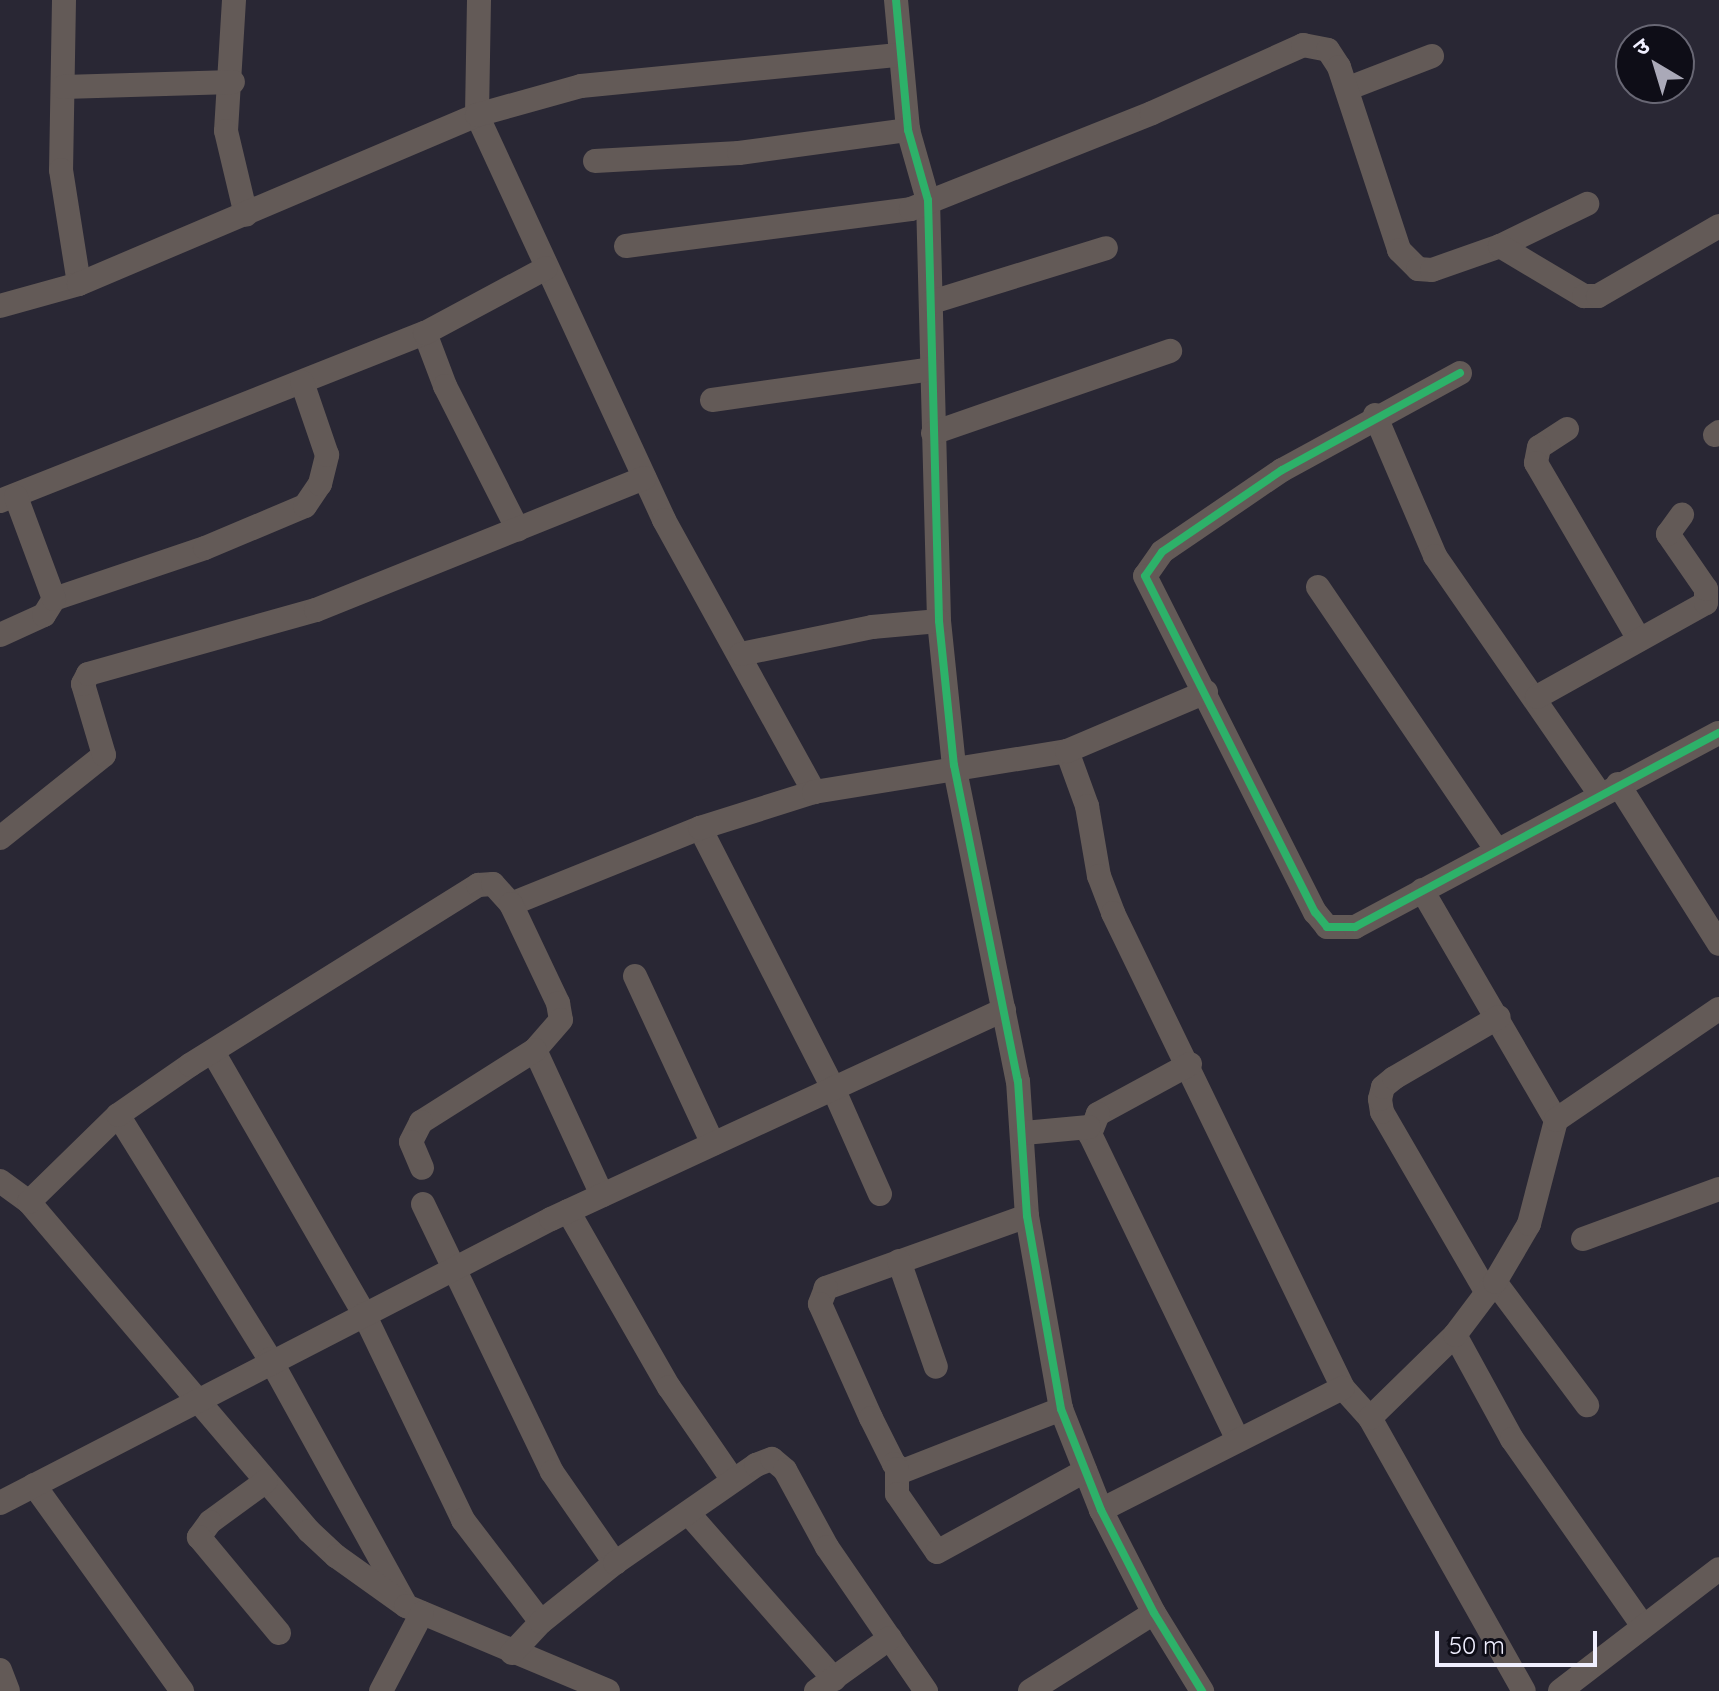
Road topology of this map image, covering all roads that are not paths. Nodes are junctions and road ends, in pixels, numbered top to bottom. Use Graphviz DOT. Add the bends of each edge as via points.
graph roads {
  1 [pos="64,0"];
  2 [pos="234,0"];
  3 [pos="479,0"];
  4 [pos="896,0"];
  5 [pos="898,55"];
  6 [pos="1432,56"];
  7 [pos="233,82"];
  8 [pos="63,87"];
  9 [pos="1349,88"];
  10 [pos="477,115"];
  11 [pos="908,130"];
  12 [pos="595,161"];
  13 [pos="928,200"];
  14 [pos="1587,204"];
  15 [pos="246,215"];
  16 [pos="1719,226"];
  17 [pos="626,246"];
  18 [pos="1500,246"];
  19 [pos="1106,248"];
  20 [pos="546,268"];
  21 [pos="79,284"];
  22 [pos="932,302"];
  23 [pos="0,306"];
  24 [pos="425,333"];
  25 [pos="1170,351"];
  26 [pos="932,369"];
  27 [pos="1460,373"];
  28 [pos="302,382"];
  29 [pos="712,400"];
  30 [pos="1375,415"];
  31 [pos="1567,429"];
  32 [pos="933,433"];
  33 [pos="644,478"];
  34 [pos="8,499"];
  35 [pos="1682,515"];
  36 [pos="518,530"];
  37 [pos="1318,587"];
  38 [pos="54,599"];
  39 [pos="939,621"];
  40 [pos="0,635"];
  41 [pos="1639,639"];
  42 [pos="741,654"];
  43 [pos="1206,692"];
  44 [pos="1537,697"];
  45 [pos="1718,736"];
  46 [pos="1067,751"];
  47 [pos="954,765"];
  48 [pos="1609,788"];
  49 [pos="814,792"];
  50 [pos="700,828"];
  51 [pos="0,838"];
  52 [pos="1497,850"];
  53 [pos="1422,890"];
  54 [pos="511,904"];
  55 [pos="1719,944"];
  56 [pos="635,976"];
  57 [pos="1719,1009"];
  58 [pos="1004,1010"];
  59 [pos="1499,1017"];
  60 [pos="535,1050"];
  61 [pos="213,1052"];
  62 [pos="1190,1064"];
  63 [pos="833,1088"];
  64 [pos="118,1115"];
  65 [pos="1556,1120"];
  66 [pos="1089,1127"];
  67 [pos="1024,1133"];
  68 [pos="713,1144"];
  69 [pos="422,1168"];
  70 [pos="0,1181"];
  71 [pos="880,1194"];
  72 [pos="602,1195"];
  73 [pos="1717,1197"];
  74 [pos="29,1202"];
  75 [pos="423,1204"];
  76 [pos="568,1211"];
  77 [pos="1027,1216"];
  78 [pos="1583,1239"];
  79 [pos="899,1261"];
  80 [pos="454,1267"];
  81 [pos="1491,1288"];
  82 [pos="364,1314"];
  83 [pos="1455,1335"];
  84 [pos="270,1359"];
  85 [pos="936,1367"];
  86 [pos="1343,1388"];
  87 [pos="198,1403"];
  88 [pos="1587,1405"];
  89 [pos="1061,1409"];
  90 [pos="1370,1418"];
  91 [pos="1238,1440"];
  92 [pos="897,1469"];
  93 [pos="1085,1471"];
  94 [pos="733,1480"];
  95 [pos="266,1481"];
  96 [pos="34,1485"];
  97 [pos="0,1503"];
  98 [pos="1101,1510"];
  99 [pos="689,1514"];
  100 [pos="615,1563"];
  101 [pos="1719,1569"];
  102 [pos="414,1609"];
  103 [pos="1154,1613"];
  104 [pos="541,1622"];
  105 [pos="1642,1625"];
  106 [pos="279,1633"];
  107 [pos="890,1638"];
  108 [pos="512,1653"];
  109 [pos="0,1670"];
  110 [pos="825,1685"];
  111 [pos="8,1691"];
  112 [pos="182,1691"];
  113 [pos="381,1691"];
  114 [pos="608,1691"];
  115 [pos="926,1691"];
  116 [pos="1030,1691"];
  117 [pos="1202,1691"];
  118 [pos="1524,1691"];
  119 [pos="1560,1691"];
  1 -- 8 [label="street"];
  2 -- 7 [label="street"];
  3 -- 10 [label="street"];
  4 -- 5 [label="street"];
  5 -- 10 [label="street" via="581,86"];
  5 -- 11 [label="street"];
  6 -- 9 [label="street"];
  7 -- 8 [label="street"];
  7 -- 15 [label="street" via="226,131"];
  8 -- 21 [label="street" via="62,191"];
  9 -- 13 [label="street" via="1328,50 1303,45 1152,113"];
  9 -- 18 [label="street" via="1399,250 1410,263 1432,270"];
  10 -- 15 [label="street"];
  10 -- 20 [label="street"];
  11 -- 12 [label="street" via="739,153"];
  11 -- 13 [label="street"];
  13 -- 17 [label="street" via="898,211"];
  13 -- 22 [label="street"];
  14 -- 18 [label="street"];
  15 -- 21 [label="street"];
  16 -- 18 [label="street" via="1598,296 1584,296"];
  19 -- 22 [label="street"];
  20 -- 24 [label="street"];
  20 -- 33 [label="street"];
  21 -- 23 [label="street"];
  22 -- 26 [label="street"];
  24 -- 28 [label="street"];
  24 -- 36 [label="street" via="445,386"];
  25 -- 32 [label="street"];
  26 -- 29 [label="street"];
  26 -- 32 [label="street"];
  27 -- 30 [label="street"];
  28 -- 34 [label="street"];
  28 -- 38 [label="street" via="327,455 320,484 305,506 205,548"];
  30 -- 43 [label="street" via="1282,470 1152,564 1146,585"];
  30 -- 44 [label="street" via="1435,556"];
  31 -- 41 [label="street" via="1539,447 1536,463"];
  32 -- 39 [label="street"];
  33 -- 36 [label="street"];
  33 -- 42 [label="street"];
  34 -- 38 [label="street"];
  35 -- 41 [label="street" via="1670,524 1668,534 1709,596 1699,607"];
  36 -- 51 [label="street" via="316,610 88,674 83,684 104,755"];
  37 -- 52 [label="street"];
  38 -- 40 [label="street" via="44,615"];
  39 -- 42 [label="street" via="872,627"];
  39 -- 47 [label="street"];
  41 -- 44 [label="street"];
  42 -- 49 [label="street"];
  43 -- 46 [label="street"];
  43 -- 53 [label="street" via="1327,927 1355,927"];
  44 -- 48 [label="street"];
  45 -- 48 [label="street"];
  46 -- 47 [label="street"];
  46 -- 62 [label="street" via="1087,806 1094,860 1108,901"];
  47 -- 49 [label="street"];
  47 -- 58 [label="street"];
  48 -- 52 [label="street"];
  48 -- 55 [label="street"];
  49 -- 50 [label="street"];
  50 -- 54 [label="street"];
  50 -- 63 [label="street"];
  52 -- 53 [label="street"];
  53 -- 59 [label="street"];
  54 -- 60 [label="street" via="561,1012 559,1027"];
  54 -- 61 [label="street" via="493,884 478,885"];
  56 -- 68 [label="street"];
  57 -- 65 [label="street"];
  58 -- 63 [label="street"];
  58 -- 67 [label="street"];
  59 -- 65 [label="street"];
  59 -- 81 [label="street" via="1394,1078 1383,1087 1380,1099 1382,1112"];
  60 -- 69 [label="street" via="421,1122 411,1142"];
  60 -- 72 [label="street"];
  61 -- 64 [label="street"];
  61 -- 82 [label="street"];
  62 -- 66 [label="street" via="1098,1114"];
  62 -- 86 [label="street"];
  63 -- 68 [label="street"];
  63 -- 71 [label="street"];
  64 -- 74 [label="street"];
  64 -- 84 [label="street"];
  65 -- 81 [label="street" via="1529,1224"];
  66 -- 67 [label="street"];
  66 -- 91 [label="street"];
  67 -- 77 [label="street"];
  68 -- 72 [label="street"];
  70 -- 74 [label="street"];
  72 -- 76 [label="street"];
  73 -- 78 [label="street"];
  74 -- 87 [label="street"];
  75 -- 80 [label="street"];
  76 -- 80 [label="street"];
  76 -- 94 [label="street" via="669,1387"];
  77 -- 79 [label="street"];
  77 -- 89 [label="street"];
  79 -- 85 [label="street"];
  79 -- 92 [label="street" via="826,1288 820,1298"];
  80 -- 82 [label="street"];
  80 -- 100 [label="street" via="552,1472"];
  81 -- 83 [label="street"];
  81 -- 88 [label="street"];
  82 -- 84 [label="street"];
  82 -- 104 [label="street" via="463,1520"];
  83 -- 90 [label="street"];
  83 -- 105 [label="street" via="1512,1439"];
  84 -- 87 [label="street"];
  84 -- 102 [label="street"];
  86 -- 90 [label="street"];
  86 -- 91 [label="street"];
  87 -- 95 [label="street"];
  87 -- 96 [label="street"];
  89 -- 92 [label="street" via="914,1470"];
  89 -- 93 [label="street"];
  90 -- 118 [label="street"];
  91 -- 98 [label="street"];
  92 -- 93 [label="street" via="897,1494 937,1552"];
  93 -- 98 [label="street"];
  94 -- 99 [label="street"];
  94 -- 107 [label="street" via="764,1461 780,1463 827,1547"];
  95 -- 102 [label="street" via="336,1556"];
  95 -- 106 [label="street" via="210,1522 199,1537"];
  96 -- 97 [label="street"];
  96 -- 112 [label="street"];
  98 -- 103 [label="street"];
  99 -- 100 [label="street"];
  99 -- 110 [label="street"];
  100 -- 104 [label="street"];
  101 -- 105 [label="street"];
  102 -- 108 [label="street"];
  102 -- 113 [label="street"];
  103 -- 116 [label="street"];
  103 -- 117 [label="street"];
  104 -- 108 [label="street"];
  105 -- 119 [label="street"];
  107 -- 110 [label="street"];
  107 -- 115 [label="street"];
  108 -- 114 [label="street"];
  109 -- 111 [label="street"];
}
